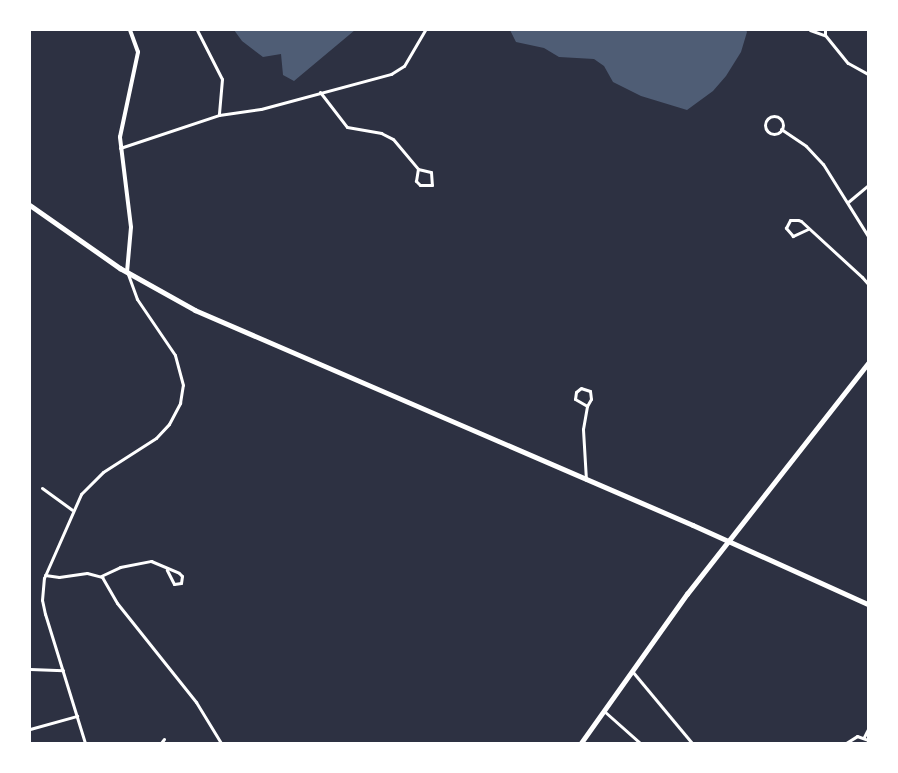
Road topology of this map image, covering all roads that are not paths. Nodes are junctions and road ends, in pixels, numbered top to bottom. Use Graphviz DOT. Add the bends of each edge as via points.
graph roads {
  1 [pos="130,30"];
  2 [pos="198,30"];
  3 [pos="425,30"];
  4 [pos="810,30"];
  5 [pos="824,30"];
  6 [pos="825,35"];
  7 [pos="868,74"];
  8 [pos="320,92"];
  9 [pos="219,115"];
  10 [pos="781,129"];
  11 [pos="120,148"];
  12 [pos="418,169"];
  13 [pos="868,185"];
  14 [pos="848,202"];
  15 [pos="30,205"];
  16 [pos="808,228"];
  17 [pos="868,236"];
  18 [pos="127,272"];
  19 [pos="868,284"];
  20 [pos="868,363"];
  21 [pos="587,406"];
  22 [pos="586,481"];
  23 [pos="42,488"];
  24 [pos="72,510"];
  25 [pos="727,542"];
  26 [pos="167,570"];
  27 [pos="45,575"];
  28 [pos="100,576"];
  29 [pos="868,604"];
  30 [pos="30,669"];
  31 [pos="64,670"];
  32 [pos="632,670"];
  33 [pos="604,710"];
  34 [pos="78,716"];
  35 [pos="30,729"];
  36 [pos="868,729"];
  37 [pos="864,737"];
  38 [pos="164,739"];
  39 [pos="868,740"];
  40 [pos="85,743"];
  41 [pos="161,743"];
  42 [pos="222,743"];
  43 [pos="581,743"];
  44 [pos="640,743"];
  45 [pos="692,743"];
  46 [pos="846,743"];
  1 -- 11 [label="street" via="138,52 122,117"];
  2 -- 9 [label="street" via="222,79"];
  3 -- 8 [label="street" via="404,66 391,74"];
  4 -- 6 [label="street"];
  5 -- 6 [label="street"];
  6 -- 7 [label="street" via="848,63"];
  8 -- 9 [label="street" via="261,109"];
  8 -- 12 [label="street" via="346,128 381,133 393,140"];
  9 -- 11 [label="street"];
  10 -- 10 [label="street" via="782,121 778,117 770,117 766,121 765,126 771,133"];
  10 -- 14 [label="street" via="815,154"];
  11 -- 18 [label="street" via="131,227"];
  12 -- 12 [label="street" via="431,172 432,185 416,182"];
  13 -- 14 [label="street"];
  14 -- 17 [label="street"];
  15 -- 18 [label="main road"];
  16 -- 16 [label="street" via="796,236 786,230 793,219"];
  16 -- 19 [label="street"];
  18 -- 22 [label="main road" via="195,310 254,337"];
  18 -- 24 [label="street" via="138,299 180,367 183,385 180,403 169,424 156,438 91,483"];
  20 -- 25 [label="main road"];
  21 -- 21 [label="street" via="591,394 581,388 575,399"];
  21 -- 22 [label="street" via="583,436"];
  22 -- 25 [label="main road"];
  23 -- 24 [label="street"];
  24 -- 27 [label="street"];
  25 -- 29 [label="main road"];
  25 -- 32 [label="main road"];
  26 -- 26 [label="street" via="179,573 181,583 174,584"];
  26 -- 28 [label="street" via="158,562 143,561"];
  27 -- 28 [label="street" via="59,577 87,573"];
  27 -- 31 [label="street" via="42,600"];
  28 -- 42 [label="street" via="196,702"];
  30 -- 31 [label="street"];
  31 -- 34 [label="street"];
  32 -- 33 [label="main road"];
  32 -- 45 [label="street"];
  33 -- 43 [label="main road"];
  33 -- 44 [label="street"];
  34 -- 35 [label="street"];
  34 -- 40 [label="street"];
  36 -- 37 [label="street"];
  37 -- 39 [label="street"];
  37 -- 46 [label="street" via="857,736"];
  38 -- 41 [label="street"];
}
